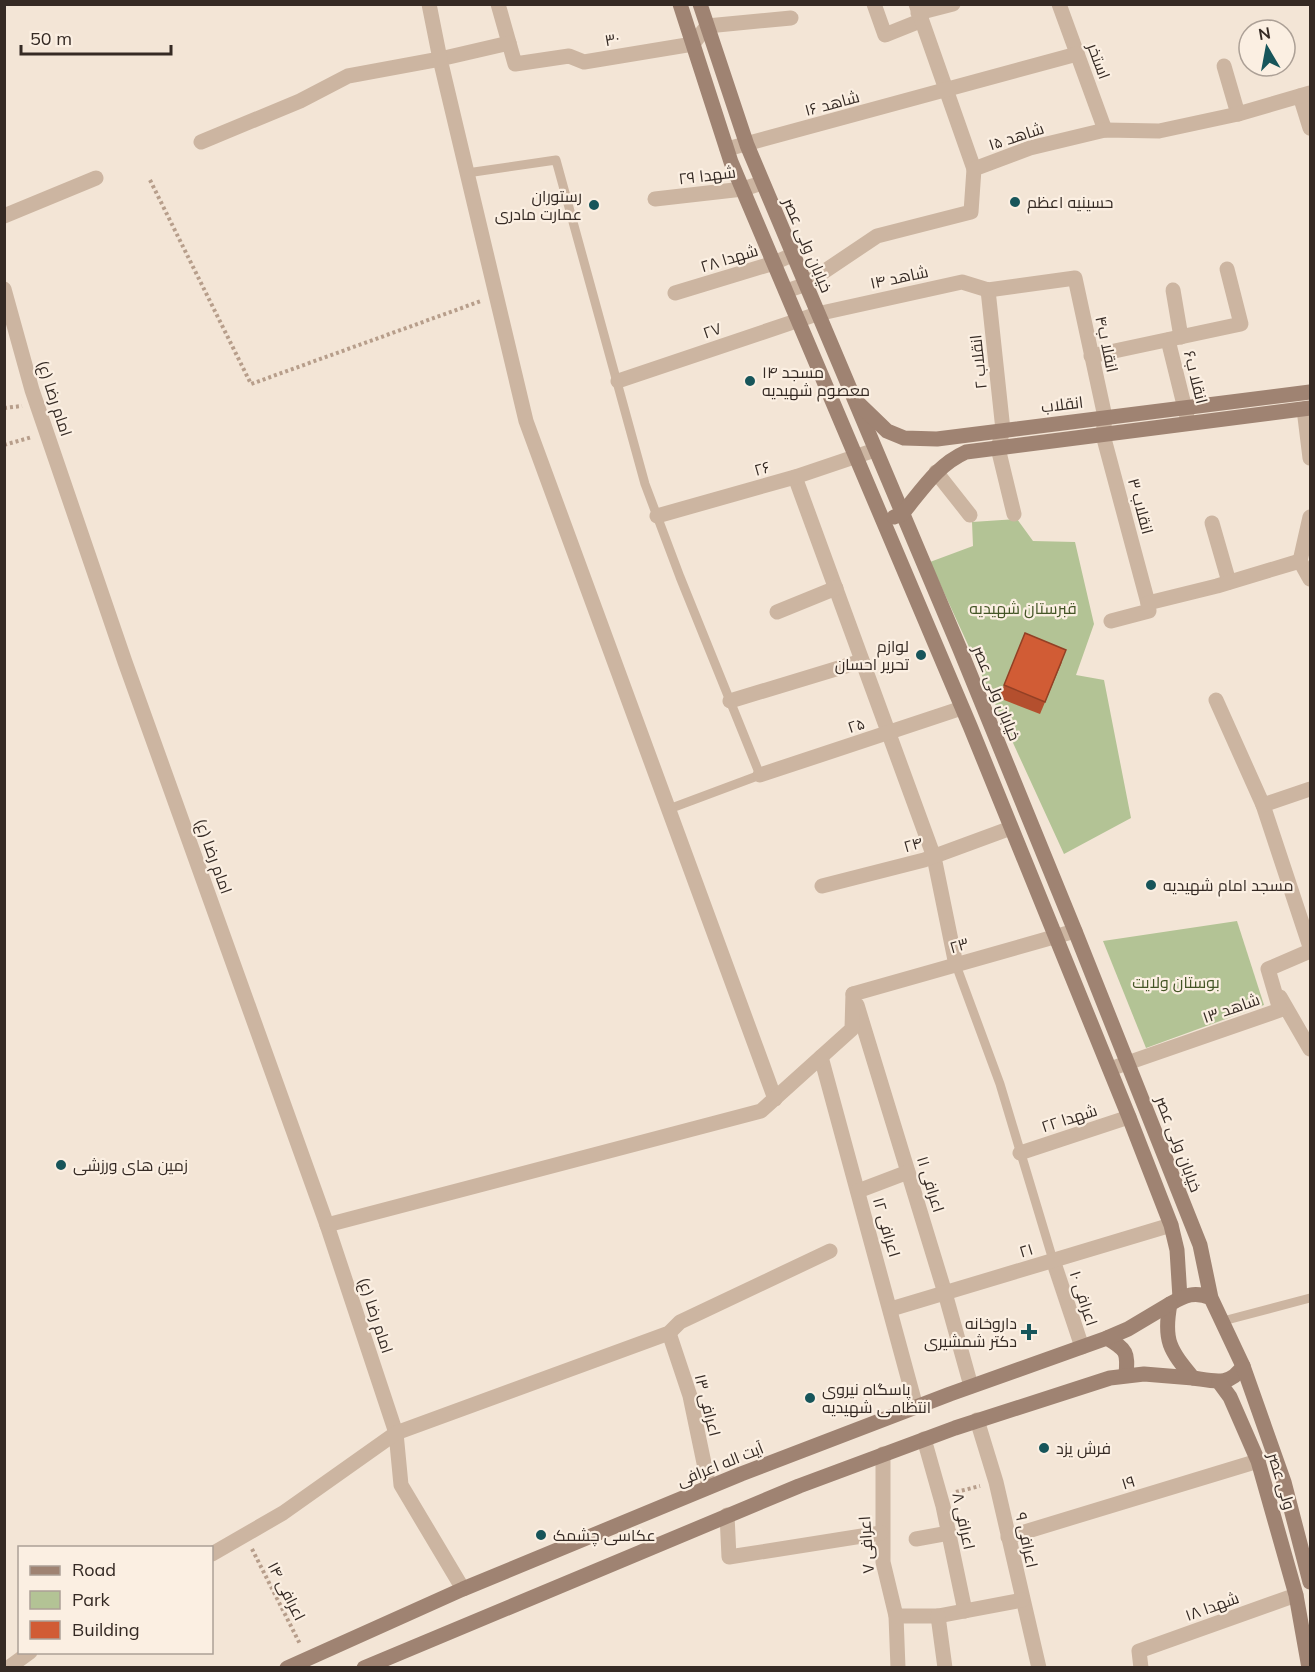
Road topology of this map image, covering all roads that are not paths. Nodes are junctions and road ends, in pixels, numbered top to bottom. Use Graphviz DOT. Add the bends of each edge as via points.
graph roads {
  1 [pos="429,4"];
  2 [pos="498,4"];
  3 [pos="680,4"];
  4 [pos="700,4"];
  5 [pos="874,4"];
  6 [pos="953,4"];
  7 [pos="1059,4"];
  8 [pos="918,13"];
  9 [pos="791,18"];
  10 [pos="707,26"];
  11 [pos="509,43"];
  12 [pos="693,44"];
  13 [pos="1077,54"];
  14 [pos="440,59"];
  15 [pos="1224,66"];
  16 [pos="945,90"];
  17 [pos="1305,95"];
  18 [pos="1238,114"];
  19 [pos="1311,128"];
  20 [pos="1105,130"];
  21 [pos="201,142"];
  22 [pos="747,145"];
  23 [pos="728,149"];
  24 [pos="974,169"];
  25 [pos="467,173"];
  26 [pos="96,178"];
  27 [pos="762,183"];
  28 [pos="743,189"];
  29 [pos="655,200"];
  30 [pos="4,216"];
  31 [pos="792,255"];
  32 [pos="774,263"];
  33 [pos="1227,269"];
  34 [pos="804,285"];
  35 [pos="4,289"];
  36 [pos="988,290"];
  37 [pos="1173,290"];
  38 [pos="786,291"];
  39 [pos="675,293"];
  40 [pos="817,314"];
  41 [pos="798,320"];
  42 [pos="1174,338"];
  43 [pos="1091,356"];
  44 [pos="618,381"];
  45 [pos="1311,392"];
  46 [pos="853,398"];
  47 [pos="833,403"];
  48 [pos="1185,408"];
  49 [pos="1307,408"];
  50 [pos="1105,417"];
  51 [pos="1188,424"];
  52 [pos="1003,430"];
  53 [pos="1103,435"];
  54 [pos="998,448"];
  55 [pos="875,450"];
  56 [pos="856,457"];
  57 [pos="1311,458"];
  58 [pos="936,472"];
  59 [pos="795,477"];
  60 [pos="902,514"];
  61 [pos="1014,514"];
  62 [pos="970,515"];
  63 [pos="657,516"];
  64 [pos="1311,517"];
  65 [pos="883,521"];
  66 [pos="1212,523"];
  67 [pos="1300,561"];
  68 [pos="1311,579"];
  69 [pos="1229,582"];
  70 [pos="836,588"];
  71 [pos="1148,603"];
  72 [pos="777,612"];
  73 [pos="1111,621"];
  74 [pos="862,661"];
  75 [pos="1216,700"];
  76 [pos="730,701"];
  77 [pos="962,708"];
  78 [pos="888,733"];
  79 [pos="760,775"];
  80 [pos="1311,789"];
  81 [pos="1263,805"];
  82 [pos="669,809"];
  83 [pos="1011,828"];
  84 [pos="934,857"];
  85 [pos="822,886"];
  86 [pos="1311,896"];
  87 [pos="1295,901"];
  88 [pos="1075,931"];
  89 [pos="1056,937"];
  90 [pos="1311,949"];
  91 [pos="956,965"];
  92 [pos="1273,985"];
  93 [pos="853,994"];
  94 [pos="1311,1049"];
  95 [pos="821,1057"];
  96 [pos="1128,1063"];
  97 [pos="1110,1069"];
  98 [pos="775,1099"];
  99 [pos="1129,1117"];
  100 [pos="1020,1153"];
  101 [pos="908,1172"];
  102 [pos="858,1191"];
  103 [pos="327,1225"];
  104 [pos="1171,1225"];
  105 [pos="830,1251"];
  106 [pos="1053,1260"];
  107 [pos="945,1293"];
  108 [pos="1211,1298"];
  109 [pos="1311,1298"];
  110 [pos="1175,1301"];
  111 [pos="891,1309"];
  112 [pos="1223,1321"];
  113 [pos="669,1333"];
  114 [pos="1107,1338"];
  115 [pos="1082,1347"];
  116 [pos="1243,1366"];
  117 [pos="1126,1375"];
  118 [pos="1193,1378"];
  119 [pos="1220,1382"];
  120 [pos="971,1386"];
  121 [pos="916,1407"];
  122 [pos="977,1420"];
  123 [pos="396,1433"];
  124 [pos="924,1439"];
  125 [pos="883,1454"];
  126 [pos="1258,1461"];
  127 [pos="709,1487"];
  128 [pos="727,1515"];
  129 [pos="881,1533"];
  130 [pos="949,1533"];
  131 [pos="1008,1537"];
  132 [pos="916,1539"];
  133 [pos="213,1553"];
  134 [pos="1311,1582"];
  135 [pos="463,1589"];
  136 [pos="1296,1595"];
  137 [pos="1022,1600"];
  138 [pos="965,1611"];
  139 [pos="896,1616"];
  140 [pos="938,1616"];
  141 [pos="29,1654"];
  142 [pos="8,1668"];
  143 [pos="287,1668"];
  144 [pos="364,1668"];
  145 [pos="898,1668"];
  146 [pos="945,1668"];
  147 [pos="1039,1668"];
  148 [pos="1142,1668"];
  149 [pos="1309,1668"];
  1 -- 14 [label="street"];
  2 -- 11 [label="street"];
  3 -- 12 [label="main road"];
  4 -- 10 [label="main road, خیابان ولی عصر"];
  5 -- 8 [label="street" via="885,35"];
  6 -- 8 [label="street"];
  7 -- 13 [label="street, استخر"];
  8 -- 16 [label="street"];
  9 -- 10 [label="street"];
  10 -- 12 [label="street"];
  10 -- 22 [label="main road, خیابان ولی عصر"];
  11 -- 12 [label="street, ۳۰" via="515,64 569,56 584,63"];
  11 -- 14 [label="street"];
  12 -- 23 [label="main road"];
  13 -- 16 [label="street, شاهد ۱۶"];
  13 -- 20 [label="street, استخر"];
  14 -- 21 [label="street" via="348,76 300,101"];
  14 -- 25 [label="street"];
  15 -- 18 [label="street"];
  16 -- 22 [label="street, شاهد ۱۶"];
  16 -- 24 [label="street"];
  17 -- 18 [label="street, شاهد ۱۵"];
  17 -- 19 [label="street"];
  18 -- 20 [label="street, شاهد ۱۵" via="1159,131"];
  20 -- 24 [label="street, شاهد ۱۵" via="1030,148"];
  22 -- 23 [label="street, شاهد ۱۶"];
  22 -- 27 [label="main road, خیابان ولی عصر"];
  23 -- 28 [label="main road"];
  24 -- 34 [label="street, شاهد ۱۵" via="970,212 877,236"];
  25 -- 44 [label="lane" via="556,160"];
  25 -- 82 [label="street" via="526,421"];
  26 -- 30 [label="street"];
  27 -- 28 [label="street, شهدا ۲۹"];
  27 -- 31 [label="main road, خیابان ولی عصر"];
  28 -- 29 [label="street, شهدا ۲۹"];
  28 -- 32 [label="main road"];
  31 -- 32 [label="street, شهدا ۲۸"];
  31 -- 34 [label="main road, خیابان ولی عصر"];
  32 -- 38 [label="main road"];
  32 -- 39 [label="street, شهدا ۲۸"];
  33 -- 42 [label="street" via="1241,324"];
  34 -- 38 [label="street, شاهد ۱۵"];
  34 -- 40 [label="main road, خیابان ولی عصر"];
  35 -- 103 [label="street, امام رضا (ع)" via="32,390 125,662"];
  36 -- 40 [label="street, شاهد ۱۴" via="962,282"];
  36 -- 43 [label="street, انقلا ب۴" via="1075,278"];
  36 -- 52 [label="street, انقلاب ۲"];
  37 -- 42 [label="street, انقلا ب۶"];
  38 -- 41 [label="main road"];
  40 -- 41 [label="street, ۲۷"];
  40 -- 46 [label="main road, خیابان ولی عصر"];
  41 -- 44 [label="street, ۲۷"];
  41 -- 47 [label="main road"];
  42 -- 43 [label="street"];
  42 -- 48 [label="street, انقلا ب۶"];
  43 -- 50 [label="street, انقلا ب۴"];
  44 -- 63 [label="lane"];
  45 -- 48 [label="main road, انقلاب"];
  46 -- 47 [label="main road"];
  46 -- 52 [label="main road, انقلاب" via="887,431 904,438 937,439"];
  46 -- 55 [label="main road, خیابان ولی عصر"];
  47 -- 56 [label="main road"];
  48 -- 50 [label="main road, انقلاب"];
  48 -- 51 [label="street, انقلا ب۶"];
  49 -- 51 [label="main road"];
  49 -- 57 [label="street"];
  50 -- 52 [label="main road, انقلاب"];
  50 -- 53 [label="street, انقلاب ۳"];
  51 -- 53 [label="main road"];
  52 -- 54 [label="street"];
  53 -- 54 [label="main road"];
  53 -- 71 [label="street, انقلاب ۳"];
  54 -- 58 [label="main road" via="966,452"];
  54 -- 61 [label="street"];
  55 -- 56 [label="street, ۲۶"];
  55 -- 60 [label="main road, خیابان ولی عصر"];
  56 -- 59 [label="street, ۲۶"];
  56 -- 65 [label="main road"];
  58 -- 60 [label="main road"];
  58 -- 62 [label="street"];
  59 -- 63 [label="street, ۲۶"];
  59 -- 70 [label="street"];
  60 -- 65 [label="main road"];
  60 -- 88 [label="main road, خیابان ولی عصر"];
  63 -- 76 [label="lane"];
  64 -- 67 [label="street"];
  65 -- 77 [label="main road"];
  66 -- 69 [label="street"];
  67 -- 68 [label="street"];
  67 -- 69 [label="street"];
  69 -- 71 [label="street"];
  70 -- 72 [label="street"];
  70 -- 74 [label="street"];
  71 -- 73 [label="street" via="1149,611"];
  74 -- 76 [label="street"];
  74 -- 78 [label="street"];
  75 -- 81 [label="street"];
  76 -- 79 [label="lane"];
  77 -- 78 [label="street, ۲۵"];
  77 -- 83 [label="main road"];
  78 -- 79 [label="street, ۲۵"];
  78 -- 84 [label="street"];
  79 -- 82 [label="lane"];
  80 -- 81 [label="street"];
  81 -- 87 [label="street"];
  82 -- 98 [label="street"];
  83 -- 84 [label="street, ۲۴"];
  83 -- 89 [label="main road"];
  84 -- 85 [label="street, ۲۴"];
  84 -- 91 [label="street"];
  86 -- 87 [label="street"];
  87 -- 90 [label="street"];
  88 -- 89 [label="street, ۲۳"];
  88 -- 96 [label="main road, خیابان ولی عصر"];
  89 -- 91 [label="street, ۲۳"];
  89 -- 97 [label="main road"];
  90 -- 92 [label="street, شاهد ۱۳" via="1268,969"];
  91 -- 93 [label="street, ۲۳"];
  91 -- 100 [label="lane" via="1000,1084"];
  92 -- 94 [label="street"];
  92 -- 96 [label="street, شاهد ۱۳" via="1280,1010"];
  93 -- 95 [label="street" via="852,1029"];
  93 -- 101 [label="street, اعرافی ۱۱"];
  95 -- 98 [label="street"];
  95 -- 102 [label="street, اعرافی ۱۲"];
  96 -- 97 [label="street, شاهد ۱۳"];
  96 -- 108 [label="main road, خیابان ولی عصر" via="1200,1245"];
  97 -- 99 [label="main road"];
  98 -- 103 [label="street" via="761,1111"];
  99 -- 100 [label="street, شهدا ۲۲"];
  99 -- 104 [label="main road"];
  100 -- 106 [label="lane"];
  101 -- 102 [label="street"];
  101 -- 107 [label="street, اعرافی ۱۱"];
  102 -- 111 [label="street, اعرافی ۱۲"];
  103 -- 123 [label="street, امام رضا (ع)"];
  104 -- 106 [label="street, ۲۱"];
  104 -- 110 [label="main road" via="1177,1250"];
  105 -- 113 [label="street" via="680,1322"];
  106 -- 107 [label="street, ۲۱"];
  106 -- 115 [label="street, اعرافی ۱۰"];
  107 -- 111 [label="street, ۲۱"];
  107 -- 120 [label="street, اعرافی ۱۱"];
  108 -- 110 [label="main road" via="1200,1293"];
  108 -- 112 [label="main road"];
  109 -- 112 [label="lane"];
  110 -- 114 [label="main road, آیت اله اعرافی"];
  110 -- 118 [label="main road" via="1166,1324 1168,1341"];
  111 -- 121 [label="street, اعرافی ۱۲"];
  112 -- 116 [label="main road"];
  113 -- 123 [label="street"];
  113 -- 127 [label="street, اعرافی ۱۳" via="690,1396"];
  114 -- 115 [label="main road, آیت اله اعرافی"];
  114 -- 117 [label="main road" via="1128,1356"];
  115 -- 120 [label="main road, آیت اله اعرافی"];
  116 -- 119 [label="main road" via="1238,1374"];
  116 -- 134 [label="main road, ولی عصر" via="1284,1482"];
  117 -- 118 [label="main road"];
  117 -- 122 [label="main road"];
  118 -- 119 [label="main road"];
  119 -- 126 [label="main road, ولی عصر"];
  120 -- 121 [label="main road, آیت اله اعرافی"];
  121 -- 127 [label="main road, آیت اله اعرافی"];
  122 -- 124 [label="main road"];
  122 -- 131 [label="street, اعرافی ۹"];
  123 -- 133 [label="street" via="283,1513"];
  123 -- 135 [label="street, امام رضا (ع)" via="401,1485"];
  124 -- 125 [label="main road"];
  124 -- 130 [label="street, اعرافی ۸"];
  125 -- 128 [label="main road"];
  125 -- 129 [label="street, اعرافی ۷"];
  126 -- 131 [label="street, ۱۹"];
  126 -- 136 [label="main road, ولی عصر"];
  127 -- 135 [label="main road, آیت اله اعرافی"];
  128 -- 129 [label="street" via="729,1557"];
  128 -- 144 [label="main road"];
  129 -- 139 [label="street, اعرافی ۷" via="882,1562"];
  130 -- 132 [label="street"];
  130 -- 138 [label="street, اعرافی ۸"];
  131 -- 137 [label="street, اعرافی ۹"];
  135 -- 143 [label="main road, آیت اله اعرافی"];
  136 -- 148 [label="street, شهدا ۱۸" via="1139,1651"];
  136 -- 149 [label="main road, ولی عصر"];
  137 -- 138 [label="street"];
  137 -- 147 [label="street, اعرافی ۹"];
  138 -- 140 [label="street"];
  139 -- 140 [label="street"];
  139 -- 145 [label="street, اعرافی ۷"];
  140 -- 146 [label="street"];
  141 -- 142 [label="street"];
}
